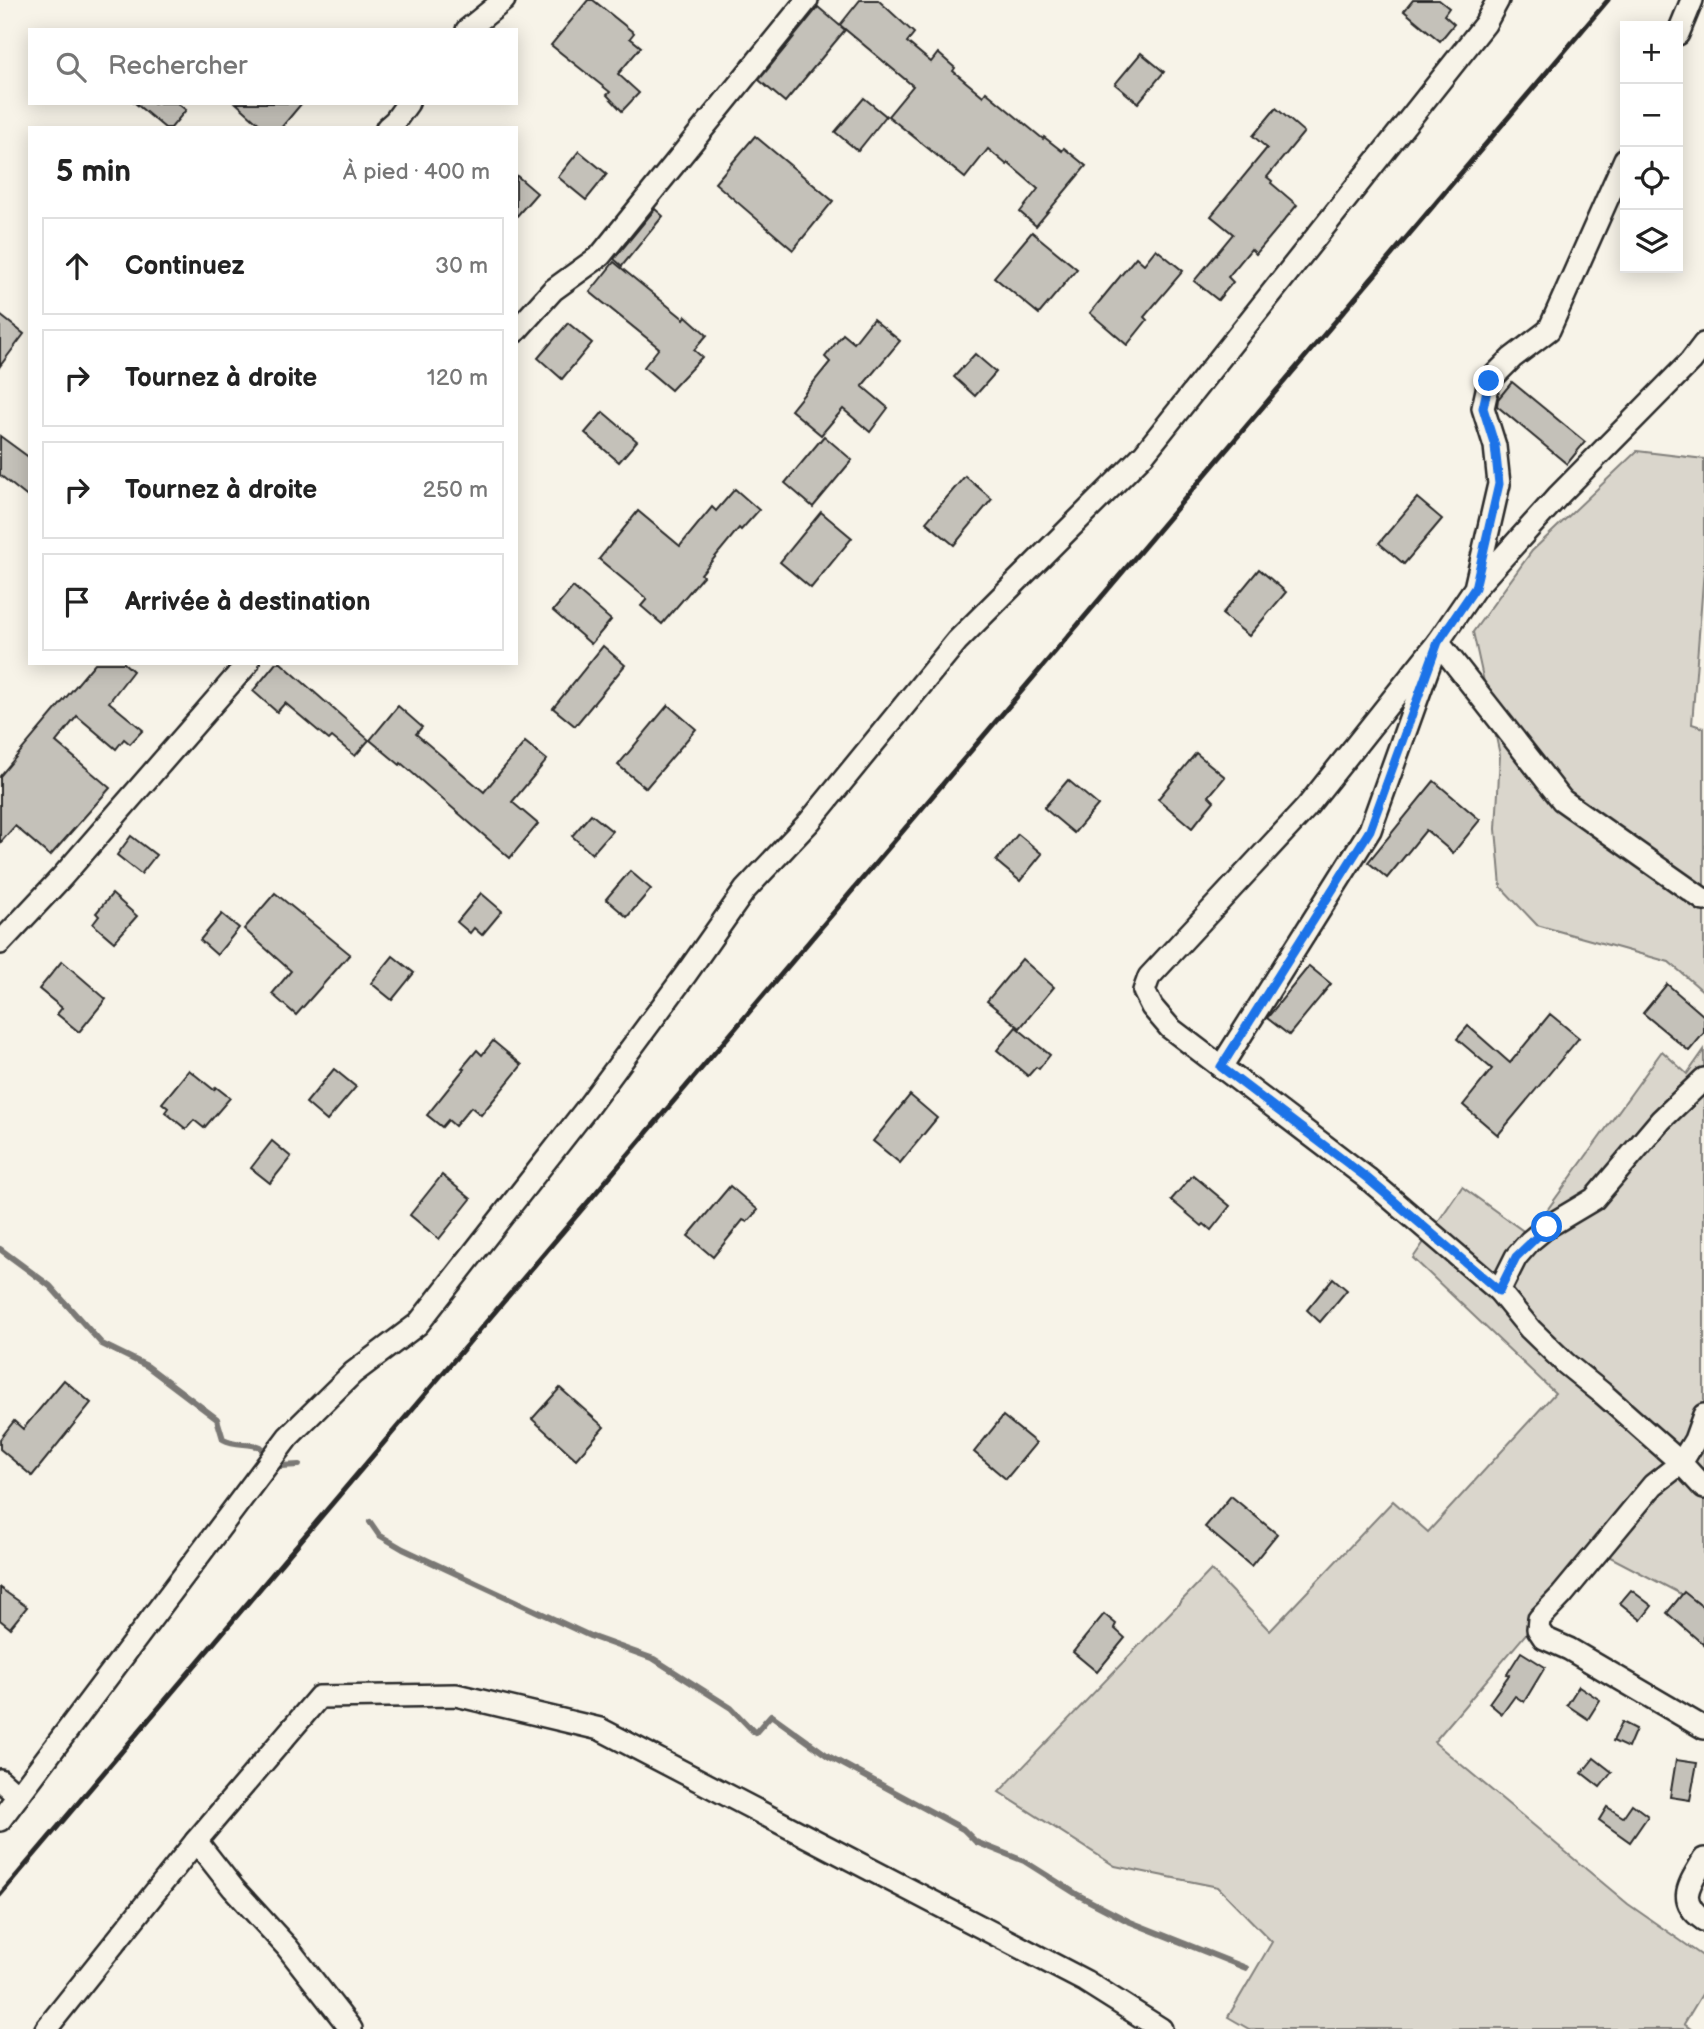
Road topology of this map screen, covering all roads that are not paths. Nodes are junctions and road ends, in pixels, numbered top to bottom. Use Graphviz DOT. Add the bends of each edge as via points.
graph roads {
  1 [pos="504,0"];
  2 [pos="807,0"];
  3 [pos="1498,0"];
  4 [pos="1692,0"];
  5 [pos="1683,22"];
  6 [pos="469,28"];
  7 [pos="407,105"];
  8 [pos="389,126"];
  9 [pos="1620,170"];
  10 [pos="518,329"];
  11 [pos="1704,344"];
  12 [pos="1475,588"];
  13 [pos="1438,642"];
  14 [pos="246,665"];
  15 [pos="1704,900"];
  16 [pos="0,943"];
  17 [pos="1221,1067"];
  18 [pos="1704,1079"];
  19 [pos="1499,1291"];
  20 [pos="1704,1415"];
  21 [pos="1681,1463"];
  22 [pos="1704,1489"];
  23 [pos="1704,1728"];
  24 [pos="0,1780"];
  25 [pos="18,1797"];
  26 [pos="0,1820"];
  27 [pos="196,1841"];
  28 [pos="1704,1859"];
  29 [pos="1704,1920"];
  30 [pos="46,2029"];
  31 [pos="351,2029"];
  32 [pos="1161,2029"];
  1 -- 6 [label="street"];
  2 -- 10 [label="street" via="600,256 553,290"];
  3 -- 25 [label="street" via="1485,24 1144,454 957,641 810,821 745,890 587,1108 418,1324 353,1373 288,1437"];
  4 -- 5 [label="street"];
  7 -- 8 [label="street"];
  9 -- 12 [label="street" via="1549,330 1489,381 1483,408 1495,446 1499,484"];
  11 -- 12 [label="street"];
  12 -- 13 [label="street"];
  13 -- 15 [label="street" via="1562,800"];
  13 -- 17 [label="street" via="1370,830"];
  13 -- 17 [label="street" via="1306,808 1149,977 1144,991 1152,1006 1171,1028"];
  14 -- 16 [label="street"];
  17 -- 19 [label="street" via="1367,1178"];
  18 -- 19 [label="street" via="1661,1120 1594,1199 1530,1241"];
  19 -- 21 [label="street" via="1565,1363"];
  20 -- 21 [label="street"];
  21 -- 22 [label="street"];
  21 -- 23 [label="street" via="1653,1485 1539,1619 1538,1629 1544,1638"];
  24 -- 25 [label="street"];
  25 -- 26 [label="street"];
  27 -- 30 [label="street"];
  27 -- 31 [label="street"];
  27 -- 32 [label="street" via="319,1697 456,1695 600,1729 1085,1982"];
  28 -- 29 [label="street" via="1686,1899 1692,1912"];
}
